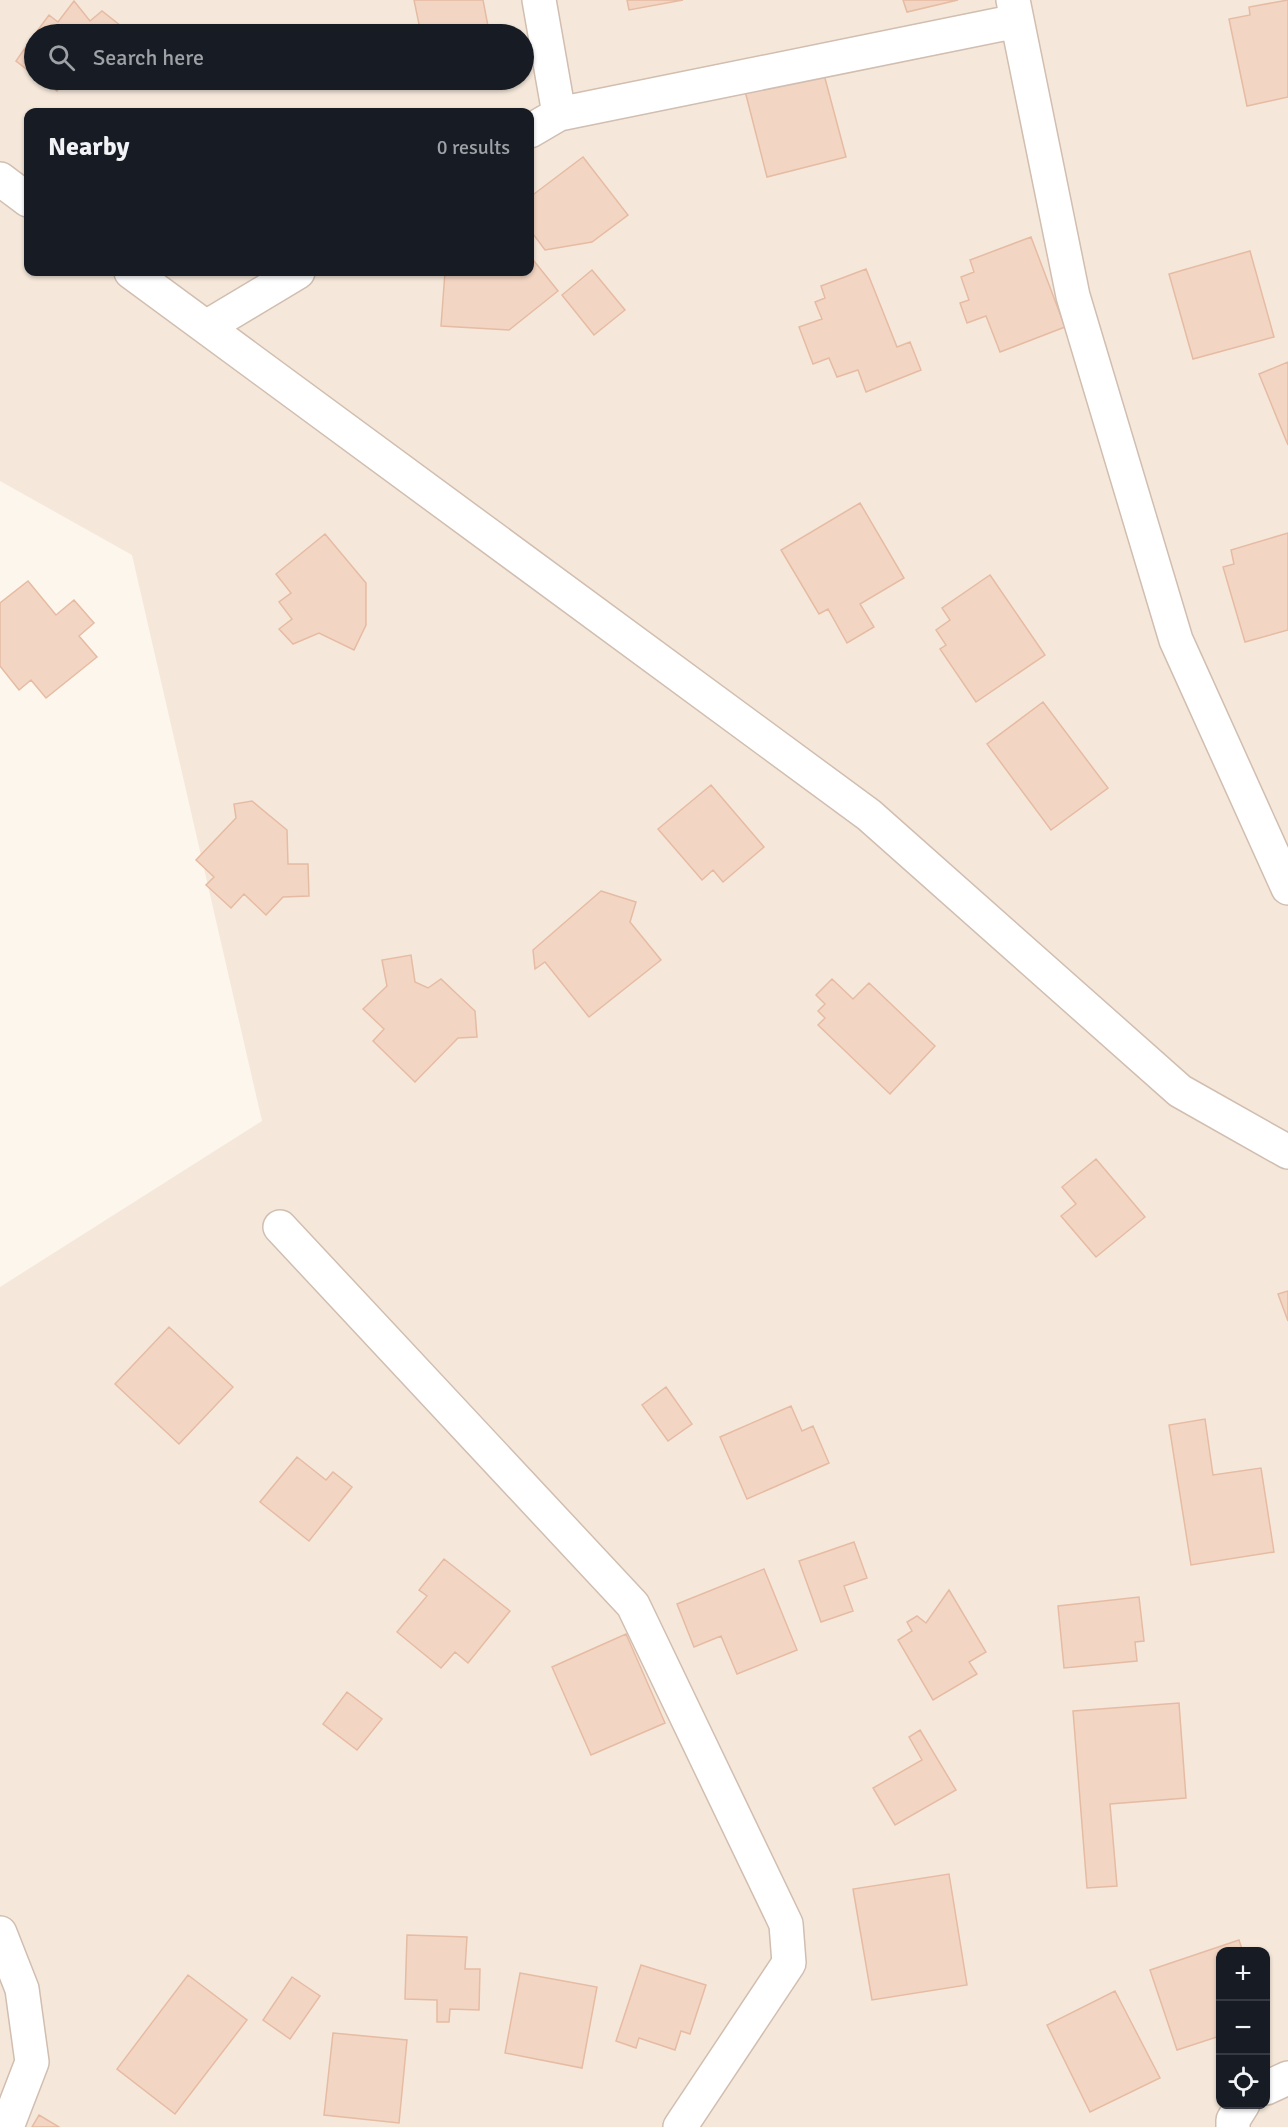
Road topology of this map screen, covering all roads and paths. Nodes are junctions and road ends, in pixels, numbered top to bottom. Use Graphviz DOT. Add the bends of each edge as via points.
graph roads {
  1 [pos="539,0"];
  2 [pos="1015,11"];
  3 [pos="559,114"];
  4 [pos="534,129"];
  5 [pos="0,179"];
  6 [pos="24,197"];
  7 [pos="137,276"];
  8 [pos="291,276"];
  9 [pos="208,326"];
  10 [pos="1288,888"];
  11 [pos="1288,1152"];
  12 [pos="280,1227"];
  13 [pos="0,1933"];
  14 [pos="1288,2078"];
  15 [pos="1270,2086"];
  16 [pos="1240,2109"];
  17 [pos="7,2127"];
  18 [pos="680,2127"];
  19 [pos="1233,2127"];
  1 -- 3 [label="street"];
  2 -- 3 [label="street"];
  2 -- 10 [label="street" via="1073,296 1176,640"];
  3 -- 4 [label="street"];
  5 -- 6 [label="street"];
  7 -- 9 [label="street"];
  8 -- 9 [label="street"];
  9 -- 11 [label="street" via="869,815 1180,1091"];
  12 -- 18 [label="street" via="633,1605 786,1924 789,1963"];
  13 -- 17 [label="street" via="22,1989 32,2062"];
  14 -- 15 [label="street"];
  16 -- 19 [label="street"];
}
